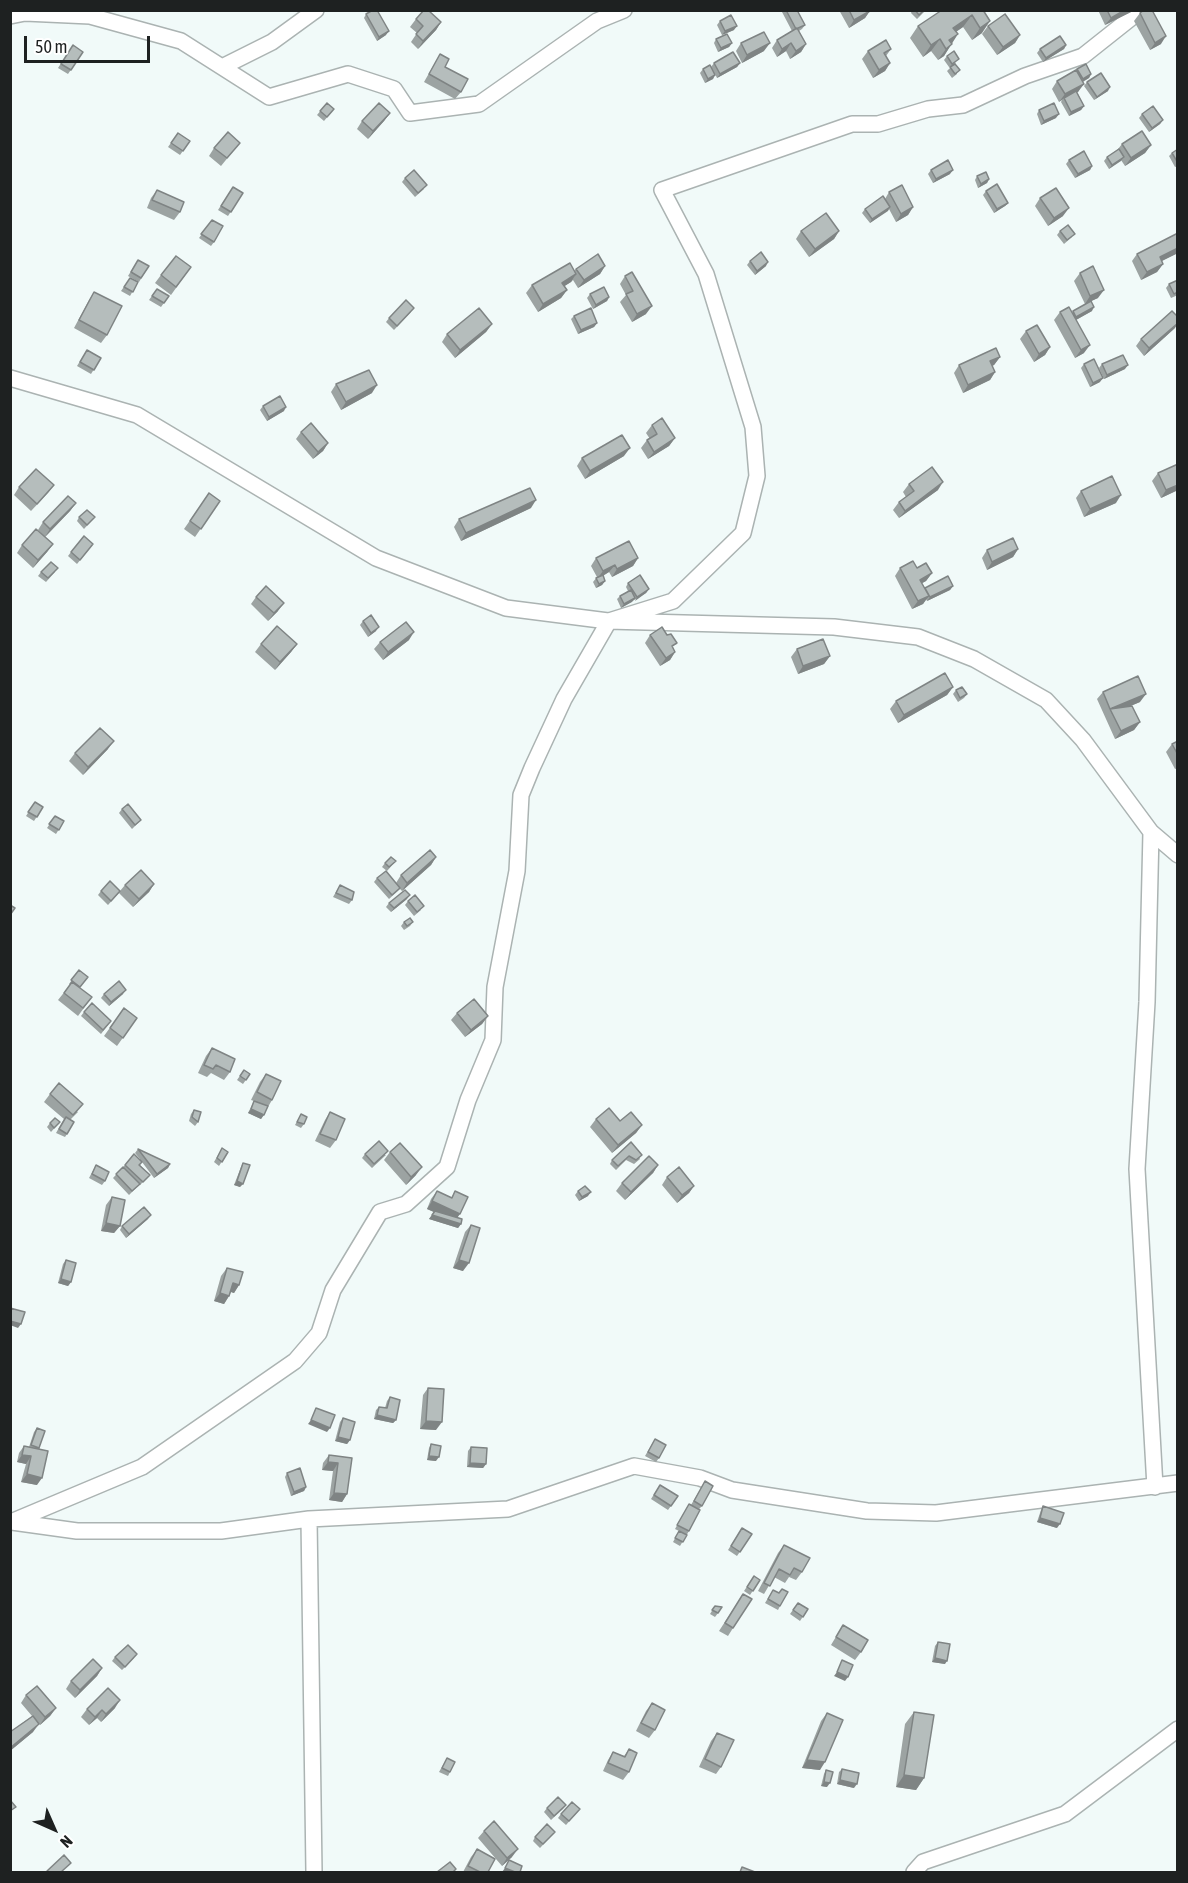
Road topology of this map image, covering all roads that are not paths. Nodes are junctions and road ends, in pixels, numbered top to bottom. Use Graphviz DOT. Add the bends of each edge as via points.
graph roads {
  1 [pos="316,10"];
  2 [pos="624,10"];
  3 [pos="1141,10"];
  4 [pos="10,16"];
  5 [pos="224,66"];
  6 [pos="12,380"];
  7 [pos="609,621"];
  8 [pos="1151,832"];
  9 [pos="1178,855"];
  10 [pos="1178,1483"];
  11 [pos="1155,1487"];
  12 [pos="309,1519"];
  13 [pos="11,1522"];
  14 [pos="1178,1729"];
  15 [pos="314,1872"];
  16 [pos="914,1872"];
  1 -- 5 [label="street" via="272,42"];
  2 -- 5 [label="street" via="597,21 479,104 410,113 394,89 348,74 269,97"];
  3 -- 7 [label="street" via="1083,56 1025,76 963,105 928,109 878,124 852,124 662,190 706,274 753,427 757,476 742,533 735,541 673,601"];
  4 -- 5 [label="street" via="90,16 181,40"];
  6 -- 7 [label="street" via="137,416 376,558 506,608"];
  7 -- 8 [label="street" via="834,627 918,637 974,659 1046,700 1083,740"];
  7 -- 13 [label="street" via="564,699 521,795 517,871 495,987 493,1040 468,1100 447,1167 405,1204 380,1212 333,1290 319,1333 295,1361 142,1467"];
  8 -- 9 [label="street"];
  8 -- 11 [label="street" via="1147,1002 1137,1169"];
  10 -- 11 [label="street"];
  11 -- 12 [label="street" via="936,1513 867,1511 732,1490 700,1478 634,1466 508,1509"];
  12 -- 13 [label="street" via="221,1531 77,1531"];
  12 -- 15 [label="street"];
  14 -- 16 [label="street" via="1065,1814 924,1862"];
}
